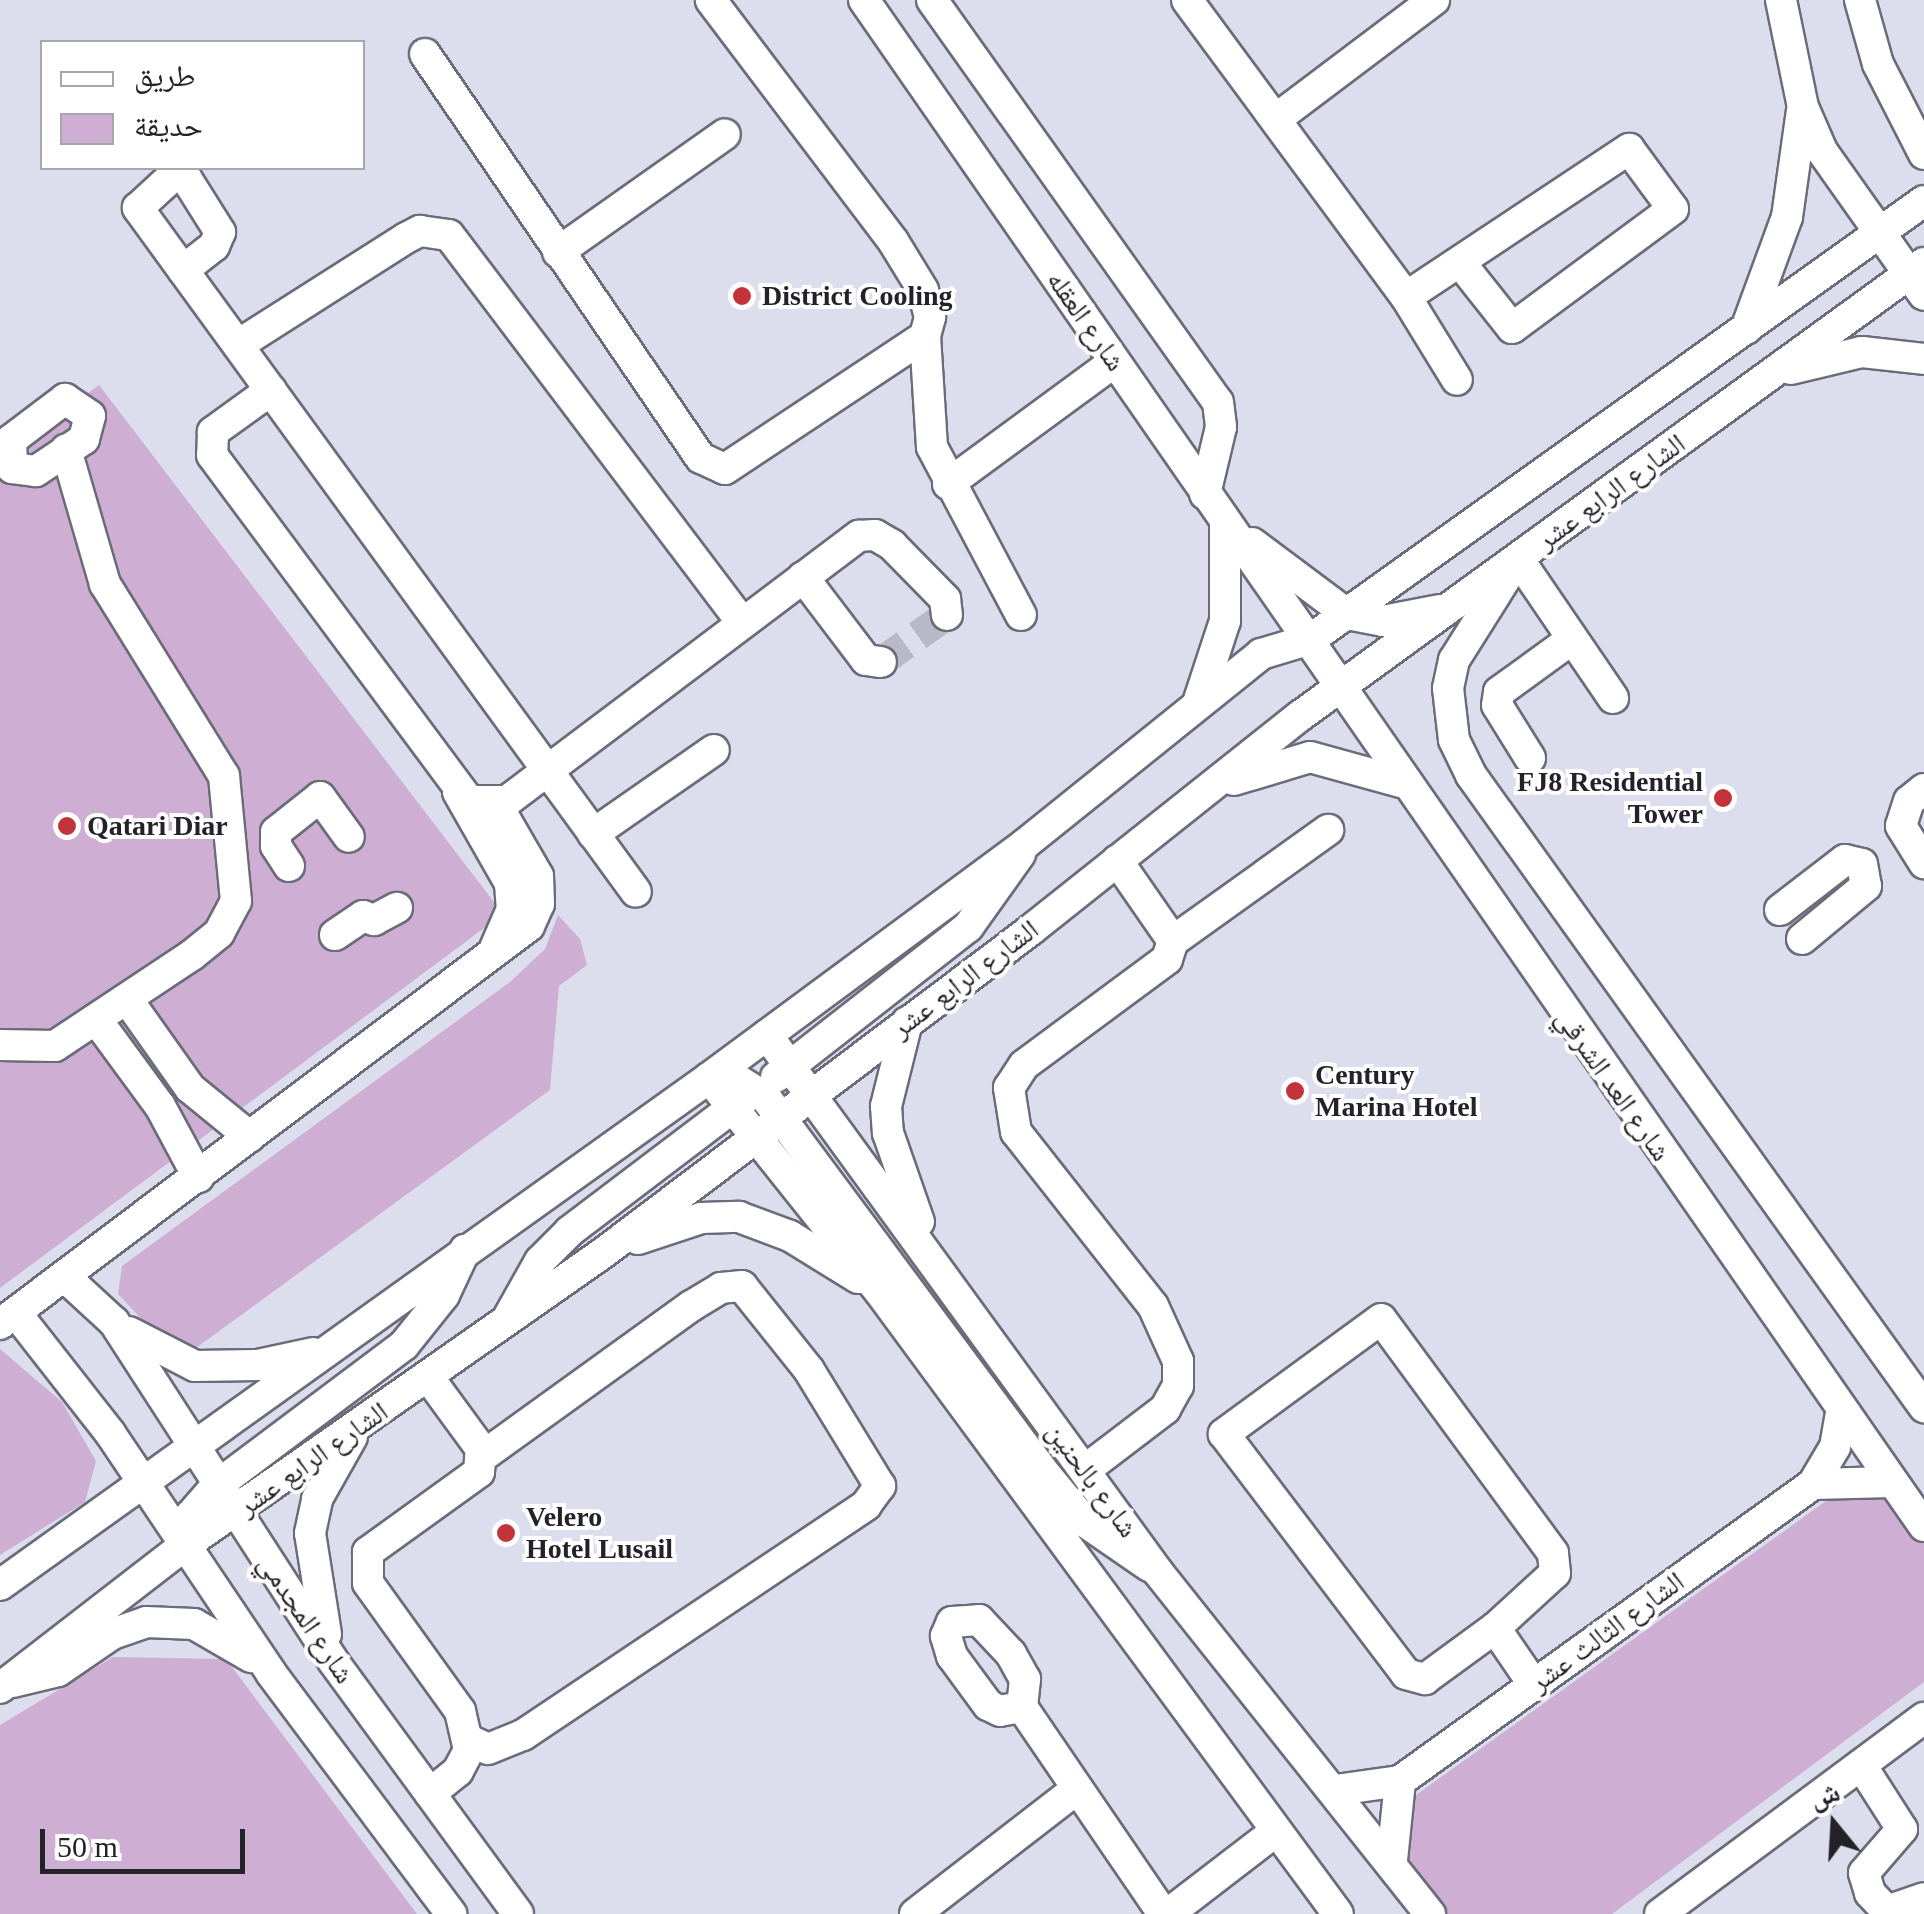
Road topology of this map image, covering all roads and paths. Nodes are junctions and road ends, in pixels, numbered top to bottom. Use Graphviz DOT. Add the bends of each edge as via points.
graph roads {
  1 [pos="711,0"];
  2 [pos="864,0"];
  3 [pos="932,0"];
  4 [pos="1187,0"];
  5 [pos="1434,0"];
  6 [pos="1782,0"];
  7 [pos="1860,0"];
  8 [pos="426,54"];
  9 [pos="1803,106"];
  10 [pos="1276,118"];
  11 [pos="725,134"];
  12 [pos="1924,154"];
  13 [pos="1924,201"];
  14 [pos="1878,234"];
  15 [pos="558,252"];
  16 [pos="1462,265"];
  17 [pos="183,270"];
  18 [pos="1919,277"];
  19 [pos="1406,297"];
  20 [pos="1746,329"];
  21 [pos="926,336"];
  22 [pos="238,345"];
  23 [pos="1924,359"];
  24 [pos="1114,362"];
  25 [pos="1773,374"];
  26 [pos="1457,380"];
  27 [pos="271,390"];
  28 [pos="66,450"];
  29 [pos="948,484"];
  30 [pos="1205,494"];
  31 [pos="1226,522"];
  32 [pos="1468,526"];
  33 [pos="1518,560"];
  34 [pos="803,576"];
  35 [pos="1446,609"];
  36 [pos="1022,614"];
  37 [pos="1346,614"];
  38 [pos="947,615"];
  39 [pos="1383,621"];
  40 [pos="742,623"];
  41 [pos="1572,638"];
  42 [pos="1311,639"];
  43 [pos="881,662"];
  44 [pos="1372,668"];
  45 [pos="1342,688"];
  46 [pos="1613,698"];
  47 [pos="1199,701"];
  48 [pos="1365,722"];
  49 [pos="714,750"];
  50 [pos="1530,758"];
  51 [pos="549,770"];
  52 [pos="1401,782"];
  53 [pos="1924,789"];
  54 [pos="458,792"];
  55 [pos="1190,800"];
  56 [pos="497,805"];
  57 [pos="1328,830"];
  58 [pos="593,834"];
  59 [pos="349,837"];
  60 [pos="1906,837"];
  61 [pos="1024,844"];
  62 [pos="508,848"];
  63 [pos="1117,860"];
  64 [pos="1924,862"];
  65 [pos="289,866"];
  66 [pos="1867,871"];
  67 [pos="636,892"];
  68 [pos="397,908"];
  69 [pos="1780,910"];
  70 [pos="336,935"];
  71 [pos="1802,939"];
  72 [pos="1173,941"];
  73 [pos="127,999"];
  74 [pos="96,1019"];
  75 [pos="907,1022"];
  76 [pos="767,1036"];
  77 [pos="0,1045"];
  78 [pos="788,1066"];
  79 [pos="709,1078"];
  80 [pos="811,1096"];
  81 [pos="750,1097"];
  82 [pos="783,1118"];
  83 [pos="754,1136"];
  84 [pos="250,1137"];
  85 [pos="198,1177"];
  86 [pos="466,1247"];
  87 [pos="603,1253"];
  88 [pos="932,1258"];
  89 [pos="64,1276"];
  90 [pos="880,1292"];
  91 [pos="8,1319"];
  92 [pos="114,1322"];
  93 [pos="504,1324"];
  94 [pos="326,1350"];
  95 [pos="430,1378"];
  96 [pos="1914,1380"];
  97 [pos="1924,1407"];
  98 [pos="1840,1412"];
  99 [pos="356,1430"];
  100 [pos="191,1451"];
  101 [pos="480,1458"];
  102 [pos="1085,1470"];
  103 [pos="1892,1482"];
  104 [pos="1813,1484"];
  105 [pos="141,1485"];
  106 [pos="215,1486"];
  107 [pos="234,1514"];
  108 [pos="1924,1526"];
  109 [pos="184,1546"];
  110 [pos="1158,1572"];
  111 [pos="0,1584"];
  112 [pos="1496,1628"];
  113 [pos="333,1661"];
  114 [pos="271,1673"];
  115 [pos="3,1685"];
  116 [pos="1534,1685"];
  117 [pos="1022,1707"];
  118 [pos="1924,1718"];
  119 [pos="467,1738"];
  120 [pos="1868,1760"];
  121 [pos="1400,1781"];
  122 [pos="1336,1790"];
  123 [pos="1074,1791"];
  124 [pos="430,1794"];
  125 [pos="1924,1810"];
  126 [pos="1276,1831"];
  127 [pos="1392,1860"];
  128 [pos="1924,1898"];
  129 [pos="452,1914"];
  130 [pos="518,1914"];
  131 [pos="915,1914"];
  132 [pos="1166,1914"];
  133 [pos="1338,1914"];
  134 [pos="1430,1914"];
  135 [pos="1660,1914"];
  1 -- 21 [label="street" via="893,241 924,290"];
  2 -- 24 [label="street, شارع العقله"];
  3 -- 30 [label="street" via="1218,402 1221,428"];
  4 -- 10 [label="street"];
  5 -- 10 [label="street"];
  6 -- 9 [label="street"];
  7 -- 12 [label="street" via="1878,64"];
  8 -- 15 [label="street"];
  9 -- 14 [label="street" via="1834,173"];
  9 -- 20 [label="street" via="1787,217"];
  10 -- 19 [label="street"];
  11 -- 15 [label="street"];
  13 -- 14 [label="street, الشارع الرابع عشر"];
  14 -- 18 [label="street"];
  14 -- 20 [label="street, الشارع الرابع عشر"];
  15 -- 21 [label="street" via="711,466 738,465"];
  16 -- 16 [label="street" via="1630,149 1673,209 1512,328"];
  16 -- 19 [label="street"];
  17 -- 22 [label="street"];
  18 -- 25 [label="street, الشارع الرابع عشر"];
  19 -- 26 [label="street"];
  20 -- 32 [label="street, الشارع الرابع عشر"];
  21 -- 29 [label="street" via="925,417"];
  22 -- 27 [label="street"];
  22 -- 40 [label="street" via="406,238 420,231 450,235"];
  23 -- 25 [label="street" via="1862,352"];
  24 -- 29 [label="street"];
  24 -- 30 [label="street, شارع العقله"];
  25 -- 33 [label="street, الشارع الرابع عشر"];
  27 -- 51 [label="street"];
  27 -- 54 [label="street" via="213,432 208,448"];
  28 -- 73 [label="street" via="105,584 224,776 237,867 236,901 218,933"];
  29 -- 36 [label="street"];
  30 -- 31 [label="street, شارع العقله"];
  31 -- 37 [label="street"];
  31 -- 42 [label="street, شارع العقله"];
  31 -- 47 [label="street" via="1225,620"];
  32 -- 37 [label="street, الشارع الرابع عشر"];
  32 -- 39 [label="street"];
  33 -- 35 [label="street, الشارع الرابع عشر"];
  33 -- 41 [label="street"];
  33 -- 96 [label="street" via="1454,660 1449,708 1470,775"];
  34 -- 38 [label="street" via="852,540 875,534 945,599"];
  34 -- 40 [label="street"];
  34 -- 43 [label="street" via="866,660"];
  35 -- 39 [label="street"];
  35 -- 44 [label="street, الشارع الرابع عشر"];
  37 -- 39 [label="street"];
  37 -- 42 [label="street, الشارع الرابع عشر"];
  39 -- 44 [label="street"];
  40 -- 51 [label="street"];
  41 -- 46 [label="street"];
  41 -- 50 [label="street" via="1499,692 1497,705"];
  42 -- 45 [label="street, شارع العد الشرقي"];
  42 -- 47 [label="street, الشارع الرابع عشر" via="1261,654"];
  44 -- 45 [label="street, الشارع الرابع عشر"];
  44 -- 48 [label="street"];
  45 -- 48 [label="street, شارع العد الشرقي"];
  45 -- 55 [label="street, الشارع الرابع عشر"];
  47 -- 61 [label="street, الشارع الرابع عشر"];
  48 -- 52 [label="street, شارع العد الشرقي"];
  49 -- 58 [label="street"];
  51 -- 56 [label="street"];
  51 -- 58 [label="street"];
  52 -- 55 [label="street" via="1310,757 1250,773"];
  52 -- 98 [label="street, شارع العد الشرقي"];
  53 -- 60 [label="street" via="1902,813"];
  54 -- 56 [label="street" via="469,801"];
  54 -- 62 [label="street"];
  55 -- 63 [label="street, الشارع الرابع عشر"];
  56 -- 62 [label="street"];
  57 -- 72 [label="street"];
  58 -- 67 [label="street"];
  59 -- 65 [label="street" via="320,797 276,832"];
  60 -- 64 [label="street"];
  60 -- 66 [label="street"];
  61 -- 76 [label="street, الشارع الرابع عشر"];
  61 -- 78 [label="street" via="1000,890 968,927"];
  62 -- 84 [label="street" via="538,876 529,926"];
  63 -- 72 [label="street"];
  63 -- 75 [label="street, الشارع الرابع عشر"];
  66 -- 69 [label="street" via="1845,860"];
  66 -- 71 [label="street" via="1861,891"];
  68 -- 70 [label="street" via="374,920 363,916"];
  72 -- 102 [label="street" via="1167,959 1024,1065 1009,1088 1016,1132 1153,1306 1178,1361 1178,1386 1164,1409"];
  73 -- 74 [label="street"];
  73 -- 84 [label="street" via="190,1088"];
  74 -- 77 [label="street" via="55,1046"];
  74 -- 85 [label="street" via="160,1106"];
  75 -- 80 [label="street, الشارع الرابع عشر"];
  75 -- 88 [label="street" via="890,1075 888,1133"];
  76 -- 78 [label="street, شارع بالحنين"];
  76 -- 79 [label="street, الشارع الرابع عشر"];
  76 -- 81 [label="street" via="769,1067"];
  78 -- 80 [label="street, شارع بالحنين"];
  78 -- 81 [label="street"];
  79 -- 81 [label="street"];
  79 -- 86 [label="street, الشارع الرابع عشر"];
  80 -- 82 [label="street, الشارع الرابع عشر"];
  80 -- 88 [label="street, شارع بالحنين"];
  81 -- 82 [label="street"];
  81 -- 83 [label="street"];
  81 -- 93 [label="street" via="570,1231 540,1261"];
  82 -- 83 [label="street, الشارع الرابع عشر"];
  82 -- 110 [label="street" via="1056,1488 1114,1546"];
  83 -- 87 [label="street, الشارع الرابع عشر"];
  83 -- 90 [label="street"];
  84 -- 85 [label="street"];
  85 -- 89 [label="street"];
  86 -- 94 [label="street, الشارع الرابع عشر"];
  86 -- 106 [label="street" via="444,1295 404,1345"];
  87 -- 90 [label="street" via="679,1223 739,1217 790,1236"];
  87 -- 93 [label="street, الشارع الرابع عشر"];
  88 -- 102 [label="street, شارع بالحنين"];
  89 -- 91 [label="street"];
  89 -- 92 [label="street, شارع المجدمي"];
  90 -- 126 [label="street"];
  91 -- 105 [label="street, شارع المجدمي" via="110,1433"];
  92 -- 94 [label="street" via="195,1366 258,1365"];
  92 -- 100 [label="street, شارع المجدمي" via="163,1392"];
  93 -- 95 [label="street, الشارع الرابع عشر"];
  94 -- 100 [label="street, الشارع الرابع عشر"];
  95 -- 99 [label="street, الشارع الرابع عشر"];
  95 -- 101 [label="street" via="470,1431"];
  96 -- 97 [label="street"];
  98 -- 103 [label="street, شارع العد الشرقي"];
  98 -- 104 [label="street, الشارع الثالث عشر" via="1834,1446"];
  99 -- 107 [label="street, الشارع الرابع عشر"];
  99 -- 113 [label="street" via="317,1499 310,1533 314,1590"];
  100 -- 105 [label="street, الشارع الرابع عشر"];
  100 -- 106 [label="street, شارع المجدمي"];
  101 -- 119 [label="street" via="479,1472 368,1552 368,1583 460,1711"];
  101 -- 119 [label="street" via="692,1306 721,1288 742,1286 809,1370 880,1486 866,1505 524,1735 488,1749"];
  102 -- 110 [label="street, شارع بالحنين"];
  103 -- 104 [label="street"];
  103 -- 108 [label="street, شارع العد الشرقي"];
  104 -- 116 [label="street, الشارع الثالث عشر"];
  105 -- 109 [label="street, شارع المجدمي"];
  105 -- 111 [label="street, الشارع الرابع عشر"];
  106 -- 107 [label="street, شارع المجدمي"];
  106 -- 109 [label="street" via="190,1516"];
  107 -- 109 [label="street, الشارع الرابع عشر"];
  107 -- 113 [label="street, شارع المجدمي"];
  109 -- 114 [label="street, شارع المجدمي"];
  109 -- 115 [label="street, الشارع الرابع عشر"];
  110 -- 122 [label="street, شارع بالحنين"];
  112 -- 112 [label="street" via="1425,1678 1406,1674 1224,1434 1380,1319 1554,1553 1554,1573"];
  112 -- 116 [label="street"];
  113 -- 124 [label="street, شارع المجدمي"];
  114 -- 115 [label="street" via="229,1640 166,1620 126,1627 58,1671"];
  114 -- 129 [label="street, شارع المجدمي"];
  116 -- 121 [label="street, الشارع الثالث عشر"];
  117 -- 123 [label="street"];
  118 -- 120 [label="street"];
  119 -- 124 [label="street" via="458,1772"];
  120 -- 125 [label="street" via="1910,1806"];
  120 -- 128 [label="street" via="1902,1829 1864,1873 1870,1893 1887,1911"];
  120 -- 135 [label="street"];
  121 -- 122 [label="street, الشارع الثالث عشر"];
  121 -- 127 [label="street"];
  122 -- 127 [label="street, شارع بالحنين"];
  123 -- 131 [label="street"];
  123 -- 132 [label="street"];
  124 -- 130 [label="street, شارع المجدمي"];
  126 -- 132 [label="street"];
  126 -- 133 [label="street"];
  127 -- 134 [label="street, شارع بالحنين"];
}
